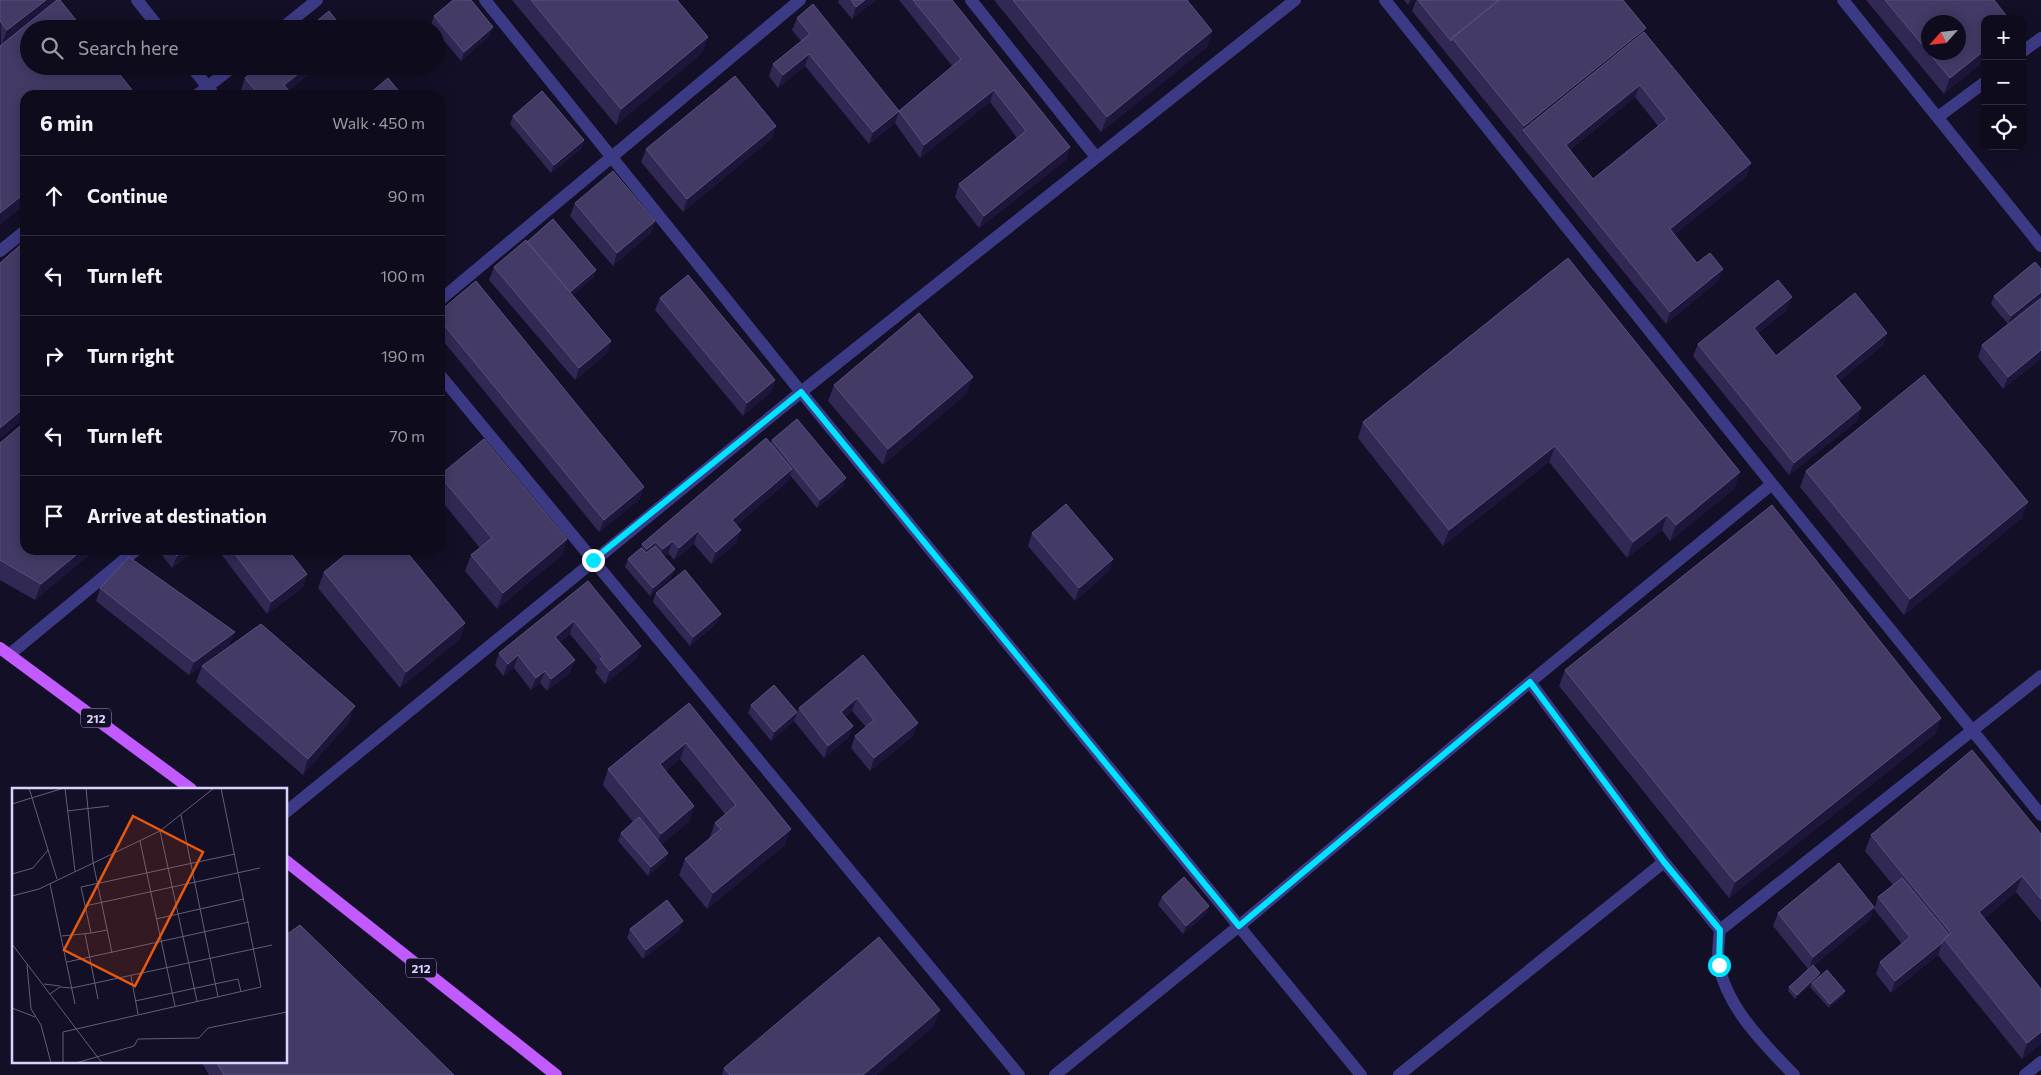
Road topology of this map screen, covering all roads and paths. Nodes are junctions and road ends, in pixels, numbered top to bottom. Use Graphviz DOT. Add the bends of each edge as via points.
graph roads {
  1 [pos="137,0"];
  2 [pos="317,0"];
  3 [pos="485,0"];
  4 [pos="800,0"];
  5 [pos="971,0"];
  6 [pos="1295,0"];
  7 [pos="1385,0"];
  8 [pos="1843,0"];
  9 [pos="153,20"];
  10 [pos="292,20"];
  11 [pos="2041,38"];
  12 [pos="2026,49"];
  13 [pos="196,75"];
  14 [pos="224,75"];
  15 [pos="1981,85"];
  16 [pos="205,90"];
  17 [pos="208,90"];
  18 [pos="1938,118"];
  19 [pos="612,156"];
  20 [pos="1096,157"];
  21 [pos="20,235"];
  22 [pos="2041,246"];
  23 [pos="0,251"];
  24 [pos="445,296"];
  25 [pos="445,381"];
  26 [pos="801,392"];
  27 [pos="1772,484"];
  28 [pos="130,555"];
  29 [pos="593,560"];
  30 [pos="5,651"];
  31 [pos="2041,676"];
  32 [pos="1530,682"];
  33 [pos="1973,731"];
  34 [pos="190,788"];
  35 [pos="288,810"];
  36 [pos="2041,815"];
  37 [pos="1664,862"];
  38 [pos="288,863"];
  39 [pos="1239,926"];
  40 [pos="1720,930"];
  41 [pos="2041,1062"];
  42 [pos="556,1075"];
  43 [pos="1019,1075"];
  44 [pos="1055,1075"];
  45 [pos="1361,1075"];
  46 [pos="1398,1075"];
  47 [pos="1794,1075"];
  48 [pos="2025,1075"];
  1 -- 9 [label="street"];
  2 -- 10 [label="street"];
  3 -- 19 [label="street"];
  4 -- 19 [label="street"];
  5 -- 20 [label="street"];
  6 -- 20 [label="street"];
  7 -- 27 [label="street"];
  8 -- 18 [label="street"];
  11 -- 12 [label="street"];
  13 -- 16 [label="street"];
  14 -- 17 [label="street"];
  15 -- 18 [label="street"];
  18 -- 22 [label="street"];
  19 -- 24 [label="street"];
  19 -- 26 [label="street"];
  20 -- 26 [label="street"];
  21 -- 23 [label="street"];
  25 -- 29 [label="street"];
  26 -- 29 [label="street"];
  26 -- 39 [label="street"];
  27 -- 32 [label="street"];
  27 -- 33 [label="street"];
  28 -- 30 [label="street"];
  29 -- 35 [label="street"];
  29 -- 43 [label="street"];
  30 -- 34 [label="main road, 212"];
  31 -- 33 [label="street"];
  32 -- 37 [label="street"];
  32 -- 39 [label="street"];
  33 -- 36 [label="street"];
  33 -- 40 [label="street"];
  37 -- 40 [label="street"];
  37 -- 46 [label="street"];
  38 -- 42 [label="main road, 212"];
  39 -- 44 [label="street"];
  39 -- 45 [label="street"];
  40 -- 47 [label="street" via="1719,965 1730,994 1750,1028"];
  41 -- 48 [label="street"];
}
